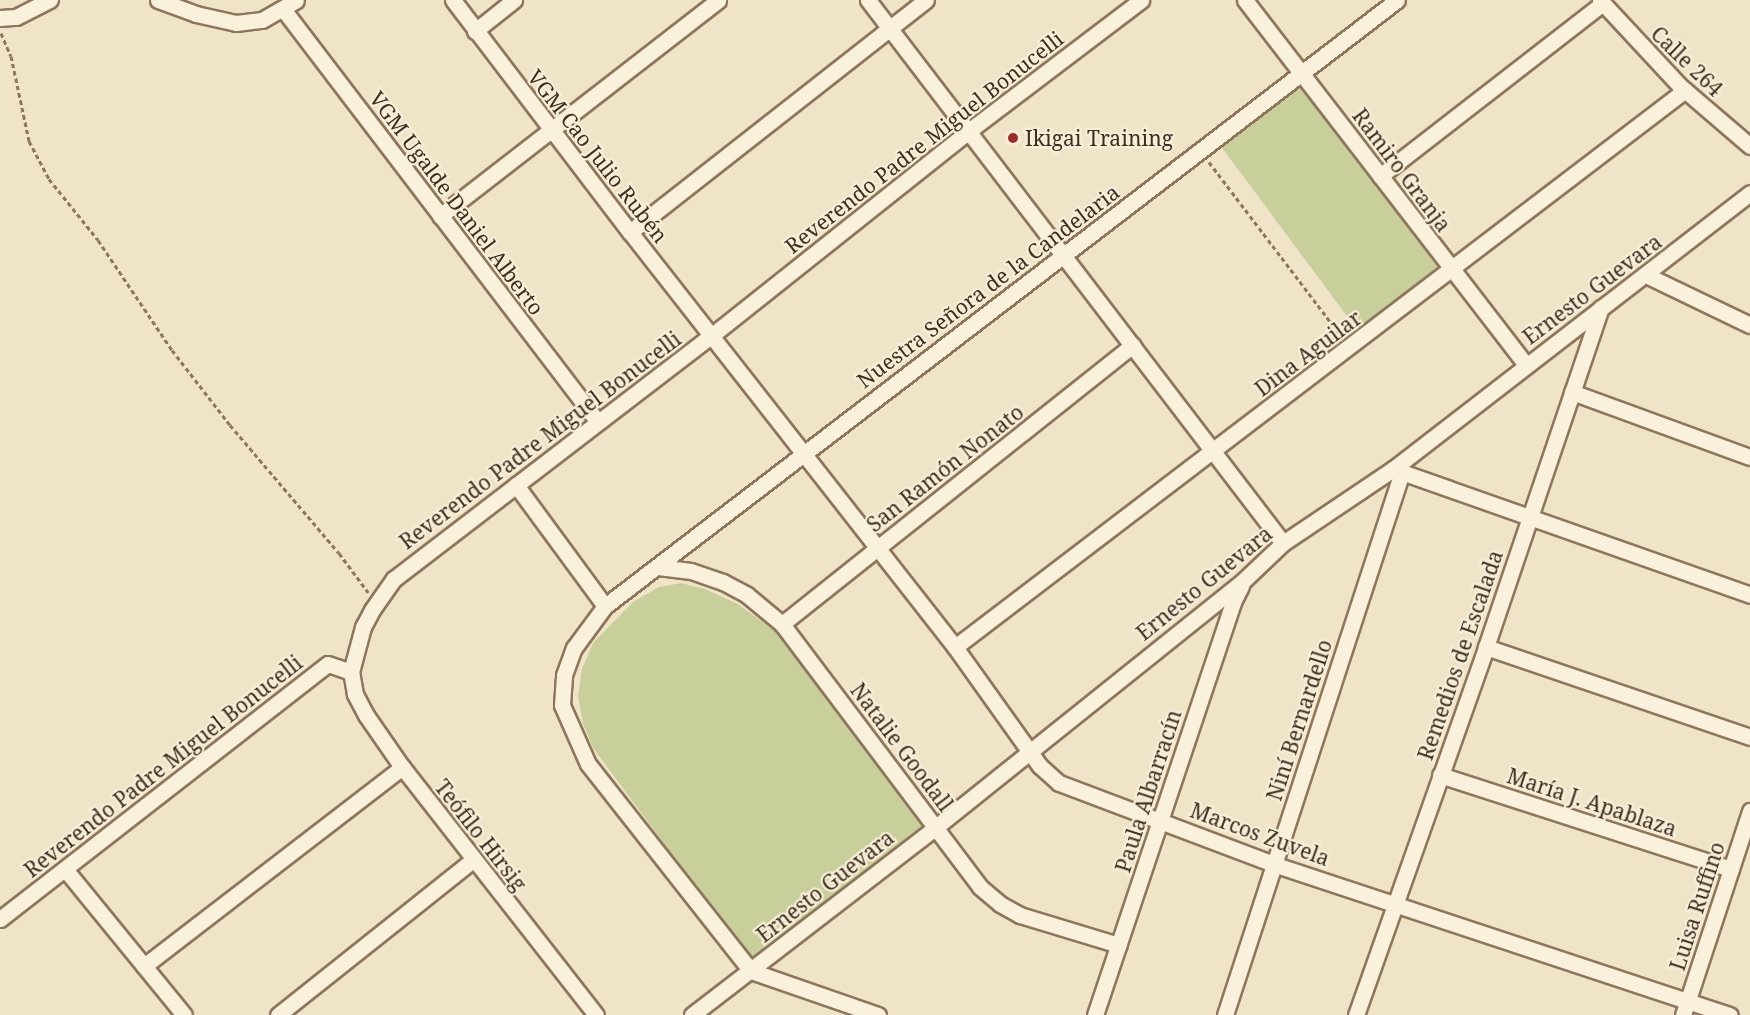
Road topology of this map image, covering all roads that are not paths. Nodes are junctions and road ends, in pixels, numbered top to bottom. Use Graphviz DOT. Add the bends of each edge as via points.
graph roads {
  1 [pos="50,0"];
  2 [pos="158,0"];
  3 [pos="453,0"];
  4 [pos="514,0"];
  5 [pos="718,0"];
  6 [pos="868,0"];
  7 [pos="926,0"];
  8 [pos="1141,0"];
  9 [pos="1245,0"];
  10 [pos="1397,0"];
  11 [pos="1601,2"];
  12 [pos="290,5"];
  13 [pos="0,18"];
  14 [pos="889,28"];
  15 [pos="475,31"];
  16 [pos="1302,74"];
  17 [pos="1685,90"];
  18 [pos="550,130"];
  19 [pos="970,130"];
  20 [pos="1750,146"];
  21 [pos="1380,176"];
  22 [pos="1750,193"];
  23 [pos="440,216"];
  24 [pos="630,232"];
  25 [pos="1064,255"];
  26 [pos="1452,270"];
  27 [pos="1646,275"];
  28 [pos="1601,308"];
  29 [pos="1750,325"];
  30 [pos="711,336"];
  31 [pos="1133,345"];
  32 [pos="1526,365"];
  33 [pos="1572,392"];
  34 [pos="598,422"];
  35 [pos="1215,451"];
  36 [pos="804,454"];
  37 [pos="1750,457"];
  38 [pos="1398,471"];
  39 [pos="516,485"];
  40 [pos="1531,517"];
  41 [pos="1283,543"];
  42 [pos="876,549"];
  43 [pos="658,567"];
  44 [pos="1243,581"];
  45 [pos="1750,595"];
  46 [pos="605,606"];
  47 [pos="782,624"];
  48 [pos="955,647"];
  49 [pos="1486,647"];
  50 [pos="351,672"];
  51 [pos="1750,736"];
  52 [pos="1029,749"];
  53 [pos="402,767"];
  54 [pos="1440,775"];
  55 [pos="1750,811"];
  56 [pos="1160,820"];
  57 [pos="936,827"];
  58 [pos="473,860"];
  59 [pos="1273,864"];
  60 [pos="65,869"];
  61 [pos="1731,869"];
  62 [pos="1395,902"];
  63 [pos="0,919"];
  64 [pos="1119,945"];
  65 [pos="144,966"];
  66 [pos="751,970"];
  67 [pos="1685,1009"];
  68 [pos="184,1015"];
  69 [pos="278,1015"];
  70 [pos="596,1015"];
  71 [pos="692,1015"];
  72 [pos="878,1015"];
  73 [pos="1095,1015"];
  74 [pos="1225,1015"];
  75 [pos="1356,1015"];
  76 [pos="1730,1015"];
  1 -- 13 [label="street" via="16,16"];
  2 -- 12 [label="street" via="236,23 262,20"];
  3 -- 15 [label="street, VGM Cao Julio Rubén"];
  4 -- 15 [label="street"];
  5 -- 18 [label="street"];
  6 -- 14 [label="street"];
  7 -- 14 [label="street"];
  8 -- 19 [label="street, Reverendo Padre Miguel Bonucelli"];
  9 -- 16 [label="street, Ramiro Granja"];
  10 -- 16 [label="street, Nuestra Señora de la Candelaria"];
  11 -- 17 [label="street, Calle 264"];
  11 -- 21 [label="street"];
  12 -- 23 [label="street, VGM Ugalde Daniel Alberto"];
  14 -- 19 [label="street"];
  14 -- 24 [label="street"];
  15 -- 18 [label="street, VGM Cao Julio Rubén"];
  16 -- 21 [label="street, Ramiro Granja"];
  16 -- 25 [label="street, Nuestra Señora de la Candelaria"];
  17 -- 20 [label="street, Calle 264"];
  17 -- 26 [label="street, Dina Aguilar"];
  18 -- 23 [label="street"];
  18 -- 24 [label="street, VGM Cao Julio Rubén"];
  19 -- 25 [label="street"];
  19 -- 30 [label="street, Reverendo Padre Miguel Bonucelli"];
  21 -- 26 [label="street, Ramiro Granja"];
  22 -- 27 [label="street, Ernesto Guevara"];
  23 -- 34 [label="street, VGM Ugalde Daniel Alberto"];
  24 -- 30 [label="street, VGM Cao Julio Rubén"];
  25 -- 31 [label="street"];
  25 -- 36 [label="street, Nuestra Señora de la Candelaria"];
  26 -- 32 [label="street, Ramiro Granja"];
  26 -- 35 [label="street, Dina Aguilar"];
  27 -- 28 [label="street, Ernesto Guevara"];
  27 -- 29 [label="street"];
  28 -- 32 [label="street, Ernesto Guevara"];
  28 -- 33 [label="street, Remedios de Escalada"];
  30 -- 34 [label="street, Reverendo Padre Miguel Bonucelli"];
  30 -- 36 [label="street, VGM Cao Julio Rubén"];
  31 -- 35 [label="street"];
  31 -- 42 [label="street, San Ramón Nonato"];
  32 -- 38 [label="street, Ernesto Guevara"];
  33 -- 37 [label="street"];
  33 -- 40 [label="street, Remedios de Escalada"];
  34 -- 39 [label="street, Reverendo Padre Miguel Bonucelli"];
  35 -- 41 [label="street"];
  35 -- 48 [label="street, Dina Aguilar"];
  36 -- 42 [label="street, Marcos Zuvela"];
  36 -- 43 [label="street, Nuestra Señora de la Candelaria"];
  38 -- 40 [label="street"];
  38 -- 41 [label="street, Ernesto Guevara"];
  38 -- 59 [label="street, Niní Bernardello"];
  39 -- 46 [label="street"];
  39 -- 50 [label="street, Reverendo Padre Miguel Bonucelli" via="394,579 363,627"];
  40 -- 45 [label="street"];
  40 -- 49 [label="street, Remedios de Escalada"];
  41 -- 44 [label="street, Ernesto Guevara"];
  42 -- 47 [label="street, San Ramón Nonato"];
  42 -- 48 [label="street, Marcos Zuvela"];
  43 -- 46 [label="street, Nuestra Señora de la Candelaria"];
  43 -- 47 [label="street, Natalie Goodall" via="691,571 723,582 747,595"];
  44 -- 52 [label="street, Ernesto Guevara"];
  44 -- 56 [label="street, Paula Albarracín"];
  46 -- 66 [label="street, Nuestra Señora de la Candelaria" via="574,648 564,675 562,705 572,734 588,764"];
  47 -- 57 [label="street, Natalie Goodall"];
  48 -- 52 [label="street, Marcos Zuvela"];
  49 -- 51 [label="street"];
  49 -- 54 [label="street, Remedios de Escalada"];
  50 -- 53 [label="street, Teófilo Hirsig" via="355,694 366,715"];
  50 -- 60 [label="street, Reverendo Padre Miguel Bonucelli" via="328,664"];
  52 -- 56 [label="street, Marcos Zuvela" via="1059,783"];
  52 -- 57 [label="street, Ernesto Guevara"];
  53 -- 58 [label="street, Teófilo Hirsig"];
  53 -- 65 [label="street"];
  54 -- 61 [label="street, María J. Apablaza"];
  54 -- 62 [label="street, Remedios de Escalada"];
  55 -- 61 [label="street, Luisa Ruffino"];
  56 -- 59 [label="street, Marcos Zuvela"];
  56 -- 64 [label="street, Paula Albarracín"];
  57 -- 64 [label="street, Natalie Goodall" via="980,887 1000,904 1020,915"];
  57 -- 66 [label="street, Ernesto Guevara"];
  58 -- 69 [label="street"];
  58 -- 70 [label="street, Teófilo Hirsig"];
  59 -- 62 [label="street, Marcos Zuvela"];
  59 -- 74 [label="street, Niní Bernardello"];
  60 -- 63 [label="street, Reverendo Padre Miguel Bonucelli"];
  60 -- 65 [label="street"];
  61 -- 67 [label="street, Luisa Ruffino"];
  62 -- 67 [label="street, Marcos Zuvela"];
  62 -- 75 [label="street, Remedios de Escalada"];
  64 -- 73 [label="street, Paula Albarracín"];
  65 -- 68 [label="street"];
  66 -- 71 [label="street, Ernesto Guevara"];
  66 -- 72 [label="street"];
  67 -- 76 [label="street, Marcos Zuvela"];
}
